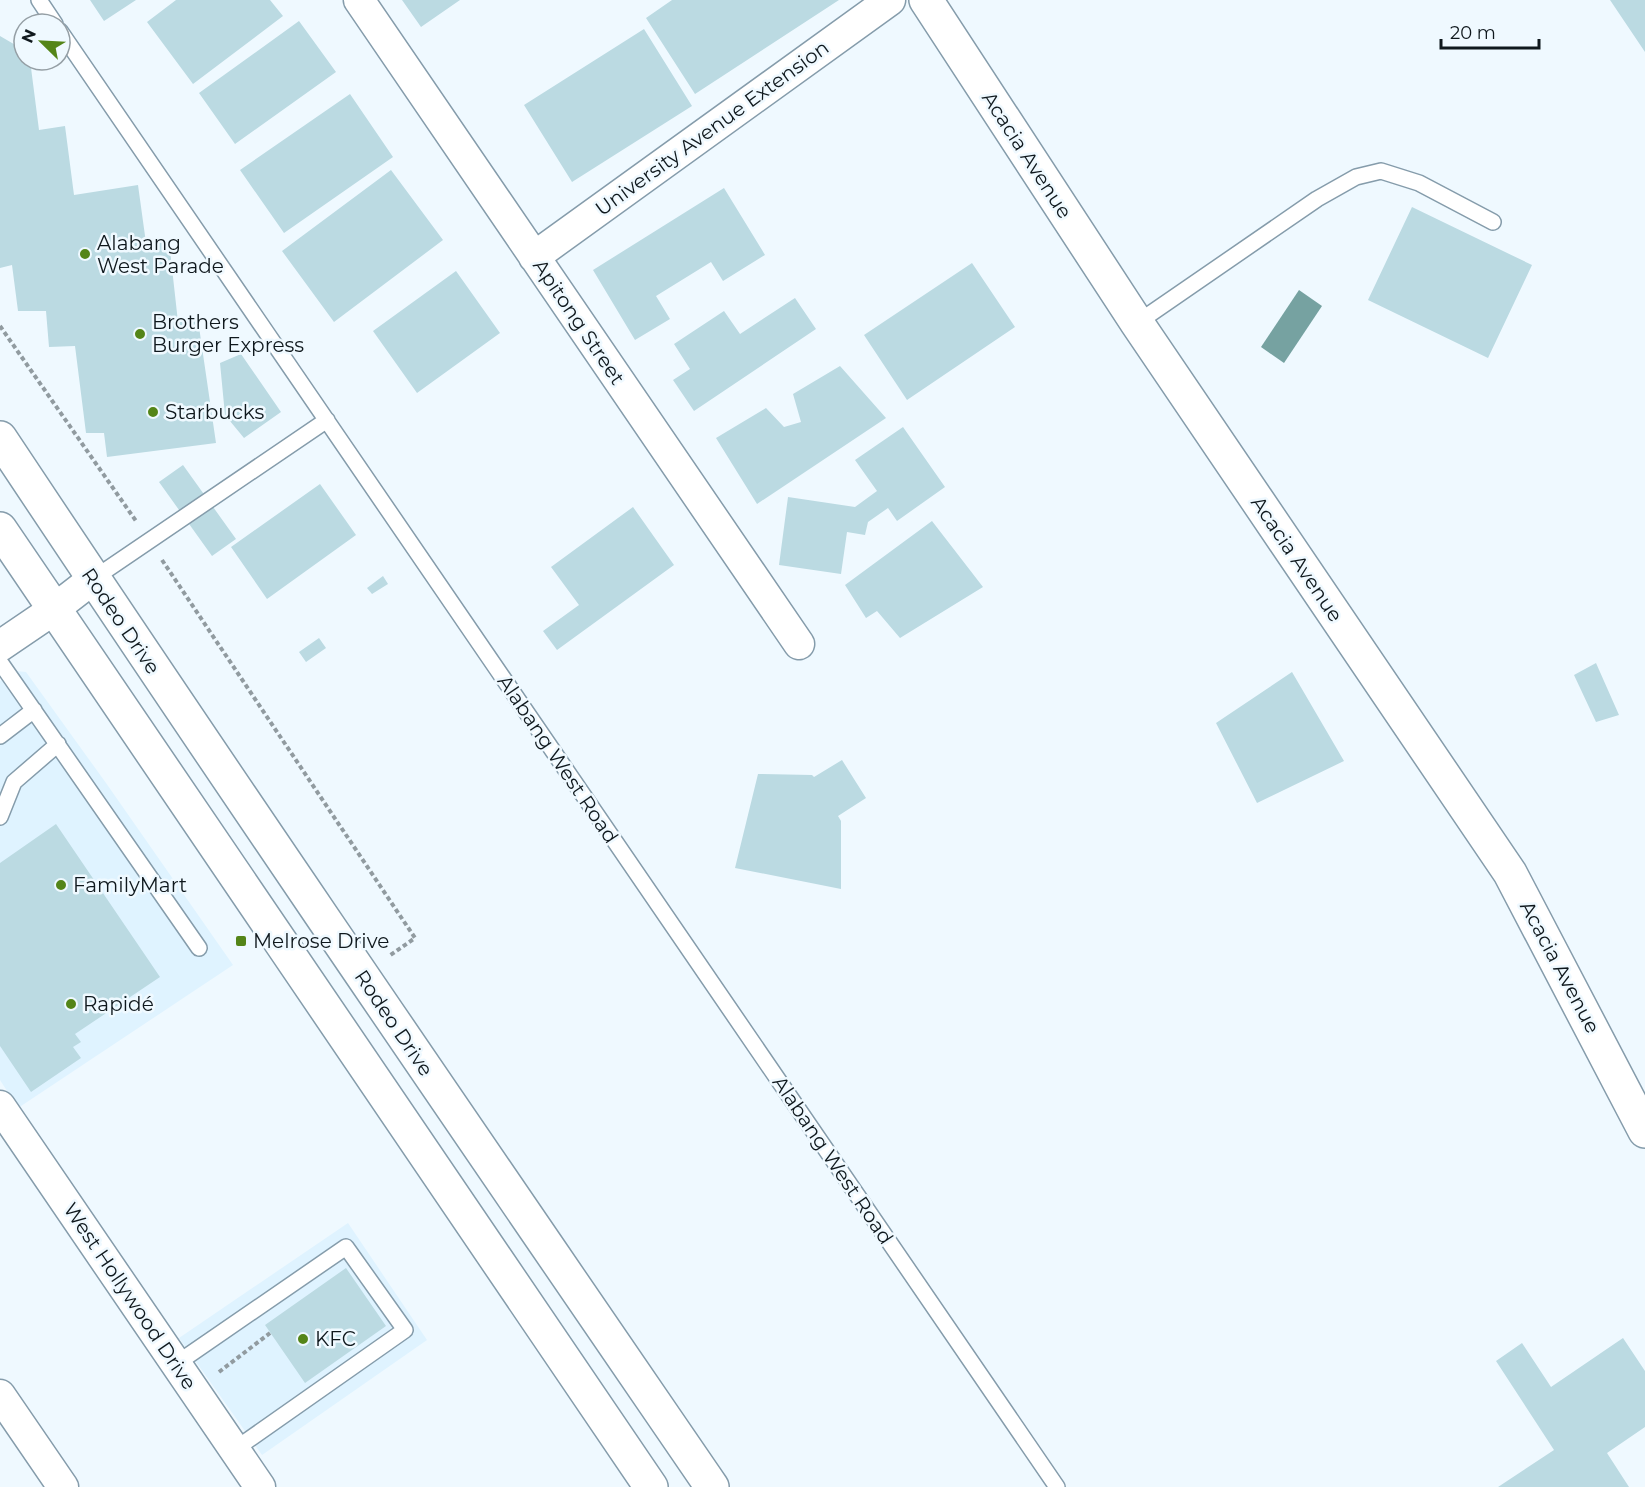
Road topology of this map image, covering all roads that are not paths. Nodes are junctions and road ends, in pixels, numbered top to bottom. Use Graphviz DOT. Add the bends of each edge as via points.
graph roads {
  1 [pos="359,0"];
  2 [pos="890,0"];
  3 [pos="926,0"];
  4 [pos="72,48"];
  5 [pos="1493,222"];
  6 [pos="534,257"];
  7 [pos="1137,323"];
  8 [pos="327,420"];
  9 [pos="0,438"];
  10 [pos="0,529"];
  11 [pos="93,579"];
  12 [pos="53,610"];
  13 [pos="798,644"];
  14 [pos="0,646"];
  15 [pos="0,662"];
  16 [pos="34,710"];
  17 [pos="0,736"];
  18 [pos="58,744"];
  19 [pos="0,817"];
  20 [pos="199,948"];
  21 [pos="0,1106"];
  22 [pos="1645,1131"];
  23 [pos="176,1364"];
  24 [pos="0,1395"];
  25 [pos="234,1450"];
  26 [pos="63,1487"];
  27 [pos="260,1487"];
  28 [pos="651,1487"];
  29 [pos="712,1487"];
  30 [pos="1057,1487"];
  1 -- 6 [label="street, Apitong Street"];
  2 -- 6 [label="street, University Avenue Extension"];
  3 -- 7 [label="main road, Acacia Avenue"];
  4 -- 8 [label="lane, Alabang West Road"];
  5 -- 7 [label="lane" via="1419,183 1381,171 1356,177 1317,199"];
  6 -- 13 [label="street, Apitong Street"];
  7 -- 22 [label="main road, Acacia Avenue" via="1510,873"];
  8 -- 11 [label="lane"];
  8 -- 30 [label="lane, Alabang West Road"];
  9 -- 11 [label="main road, Rodeo Drive"];
  10 -- 12 [label="main road"];
  11 -- 12 [label="street"];
  11 -- 29 [label="main road, Rodeo Drive"];
  12 -- 14 [label="street"];
  12 -- 28 [label="main road"];
  15 -- 16 [label="lane"];
  16 -- 17 [label="lane"];
  16 -- 18 [label="lane"];
  18 -- 19 [label="lane" via="14,782"];
  18 -- 20 [label="lane"];
  21 -- 23 [label="street, West Hollywood Drive"];
  23 -- 25 [label="street, West Hollywood Drive"];
  23 -- 25 [label="lane" via="346,1247 405,1330"];
  24 -- 26 [label="street"];
  25 -- 27 [label="street, West Hollywood Drive"];
}
